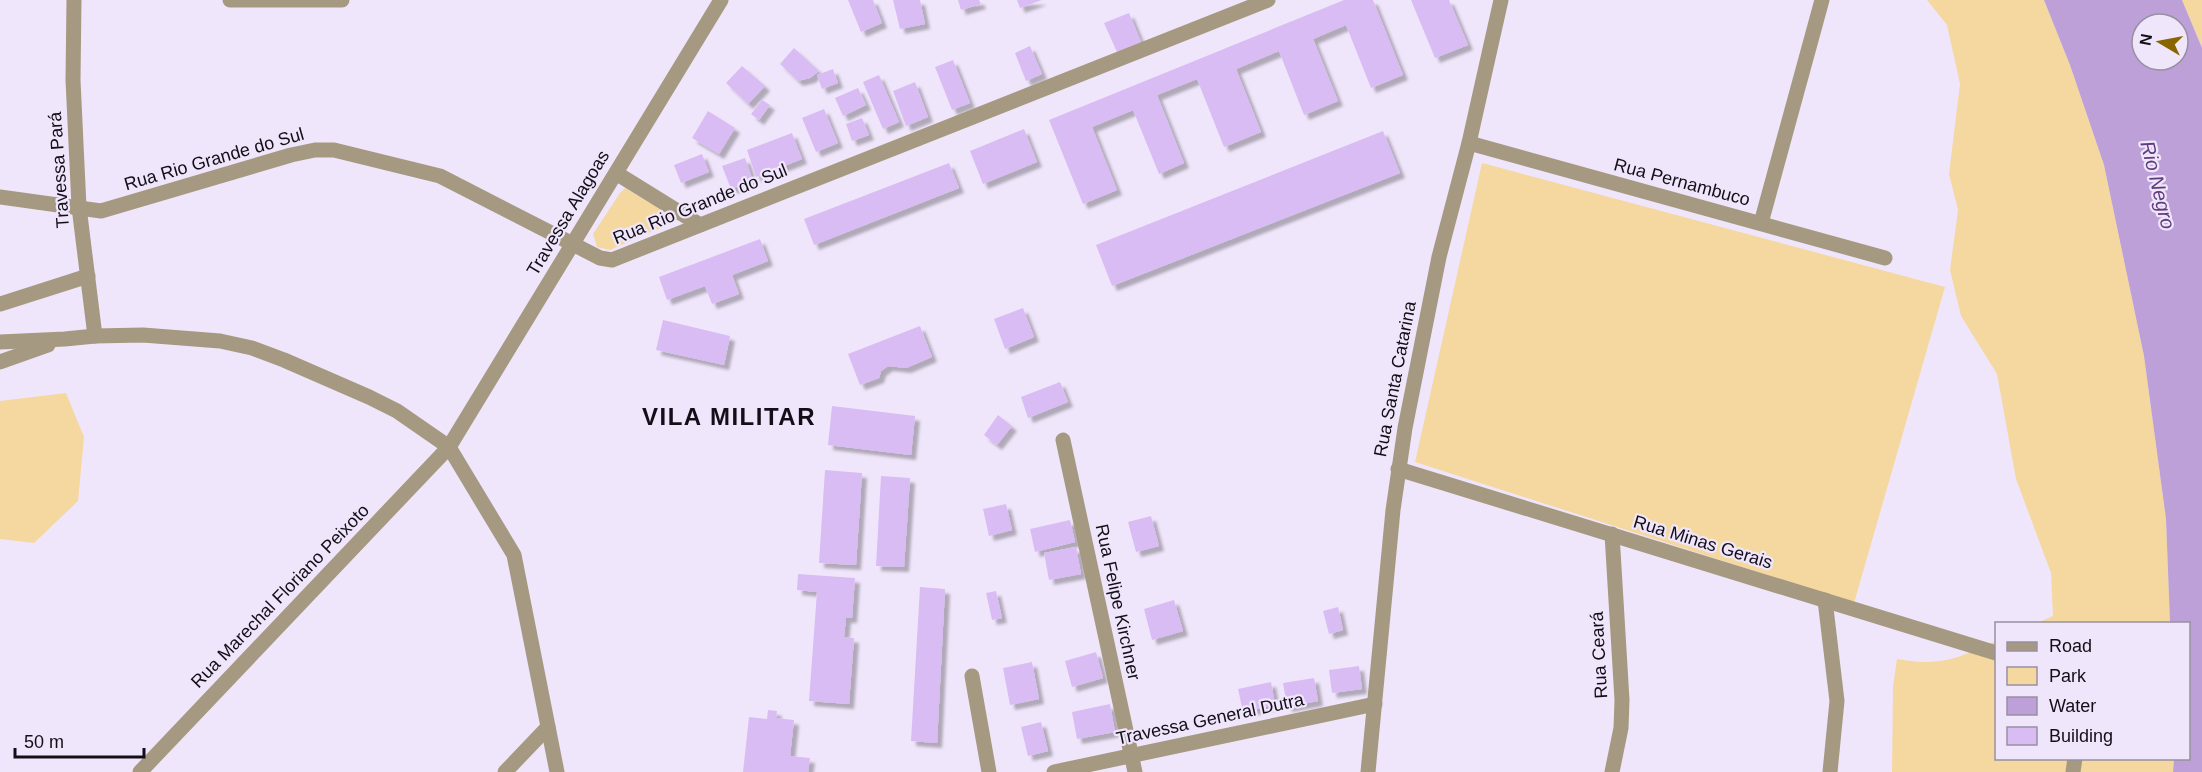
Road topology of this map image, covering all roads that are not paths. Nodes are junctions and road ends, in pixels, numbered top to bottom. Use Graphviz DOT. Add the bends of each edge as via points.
graph roads {
  1 [pos="74,0"];
  2 [pos="230,0"];
  3 [pos="342,0"];
  4 [pos="721,0"];
  5 [pos="1268,0"];
  6 [pos="1501,0"];
  7 [pos="1822,0"];
  8 [pos="1469,143"];
  9 [pos="615,173"];
  10 [pos="0,197"];
  11 [pos="79,207"];
  12 [pos="1761,223"];
  13 [pos="700,225"];
  14 [pos="572,244"];
  15 [pos="1885,258"];
  16 [pos="88,276"];
  17 [pos="0,304"];
  18 [pos="95,336"];
  19 [pos="65,339"];
  20 [pos="0,342"];
  21 [pos="0,362"];
  22 [pos="1063,440"];
  23 [pos="449,447"];
  24 [pos="1398,469"];
  25 [pos="1612,534"];
  26 [pos="1825,600"];
  27 [pos="1995,653"];
  28 [pos="972,676"];
  29 [pos="1375,704"];
  30 [pos="548,727"];
  31 [pos="1131,756"];
  32 [pos="143,771"];
  33 [pos="505,772"];
  34 [pos="557,772"];
  35 [pos="989,772"];
  36 [pos="1054,772"];
  37 [pos="1135,772"];
  38 [pos="1368,772"];
  39 [pos="1612,772"];
  40 [pos="1830,772"];
  1 -- 11 [label="street, Travessa Pará"];
  2 -- 3 [label="street"];
  4 -- 9 [label="street, Travessa Alagoas"];
  5 -- 13 [label="street, Rua Rio Grande do Sul"];
  6 -- 8 [label="street, Rua Santa Catarina"];
  7 -- 12 [label="street"];
  8 -- 12 [label="street, Rua Pernambuco"];
  8 -- 24 [label="street, Rua Santa Catarina" via="1439,256"];
  9 -- 13 [label="street"];
  9 -- 14 [label="street, Travessa Alagoas"];
  10 -- 11 [label="street, Rua Rio Grande do Sul"];
  11 -- 14 [label="street, Rua Rio Grande do Sul" via="101,211 291,155 334,150 440,176"];
  11 -- 16 [label="street, Travessa Pará"];
  12 -- 15 [label="street, Rua Pernambuco"];
  13 -- 14 [label="street, Rua Rio Grande do Sul" via="612,260"];
  14 -- 23 [label="street, Travessa Alagoas"];
  16 -- 17 [label="street"];
  16 -- 18 [label="street, Travessa Pará"];
  18 -- 19 [label="street"];
  18 -- 23 [label="street" via="179,337 252,348 397,411"];
  19 -- 20 [label="street"];
  19 -- 21 [label="street"];
  22 -- 31 [label="street, Rua Felipe Kirchner"];
  23 -- 30 [label="street" via="514,555"];
  23 -- 32 [label="street, Rua Marechal Floriano Peixoto"];
  24 -- 25 [label="street, Rua Minas Gerais"];
  24 -- 29 [label="street, Rua Santa Catarina"];
  25 -- 26 [label="street, Rua Minas Gerais"];
  25 -- 39 [label="street, Rua Ceará" via="1622,700"];
  26 -- 27 [label="street, Rua Minas Gerais"];
  26 -- 40 [label="street" via="1836,701"];
  28 -- 35 [label="street"];
  29 -- 31 [label="street, Travessa General Dutra"];
  29 -- 38 [label="street, Rua Santa Catarina"];
  30 -- 33 [label="street"];
  30 -- 34 [label="street"];
  31 -- 36 [label="street, Travessa General Dutra"];
  31 -- 37 [label="street, Rua Felipe Kirchner"];
}
